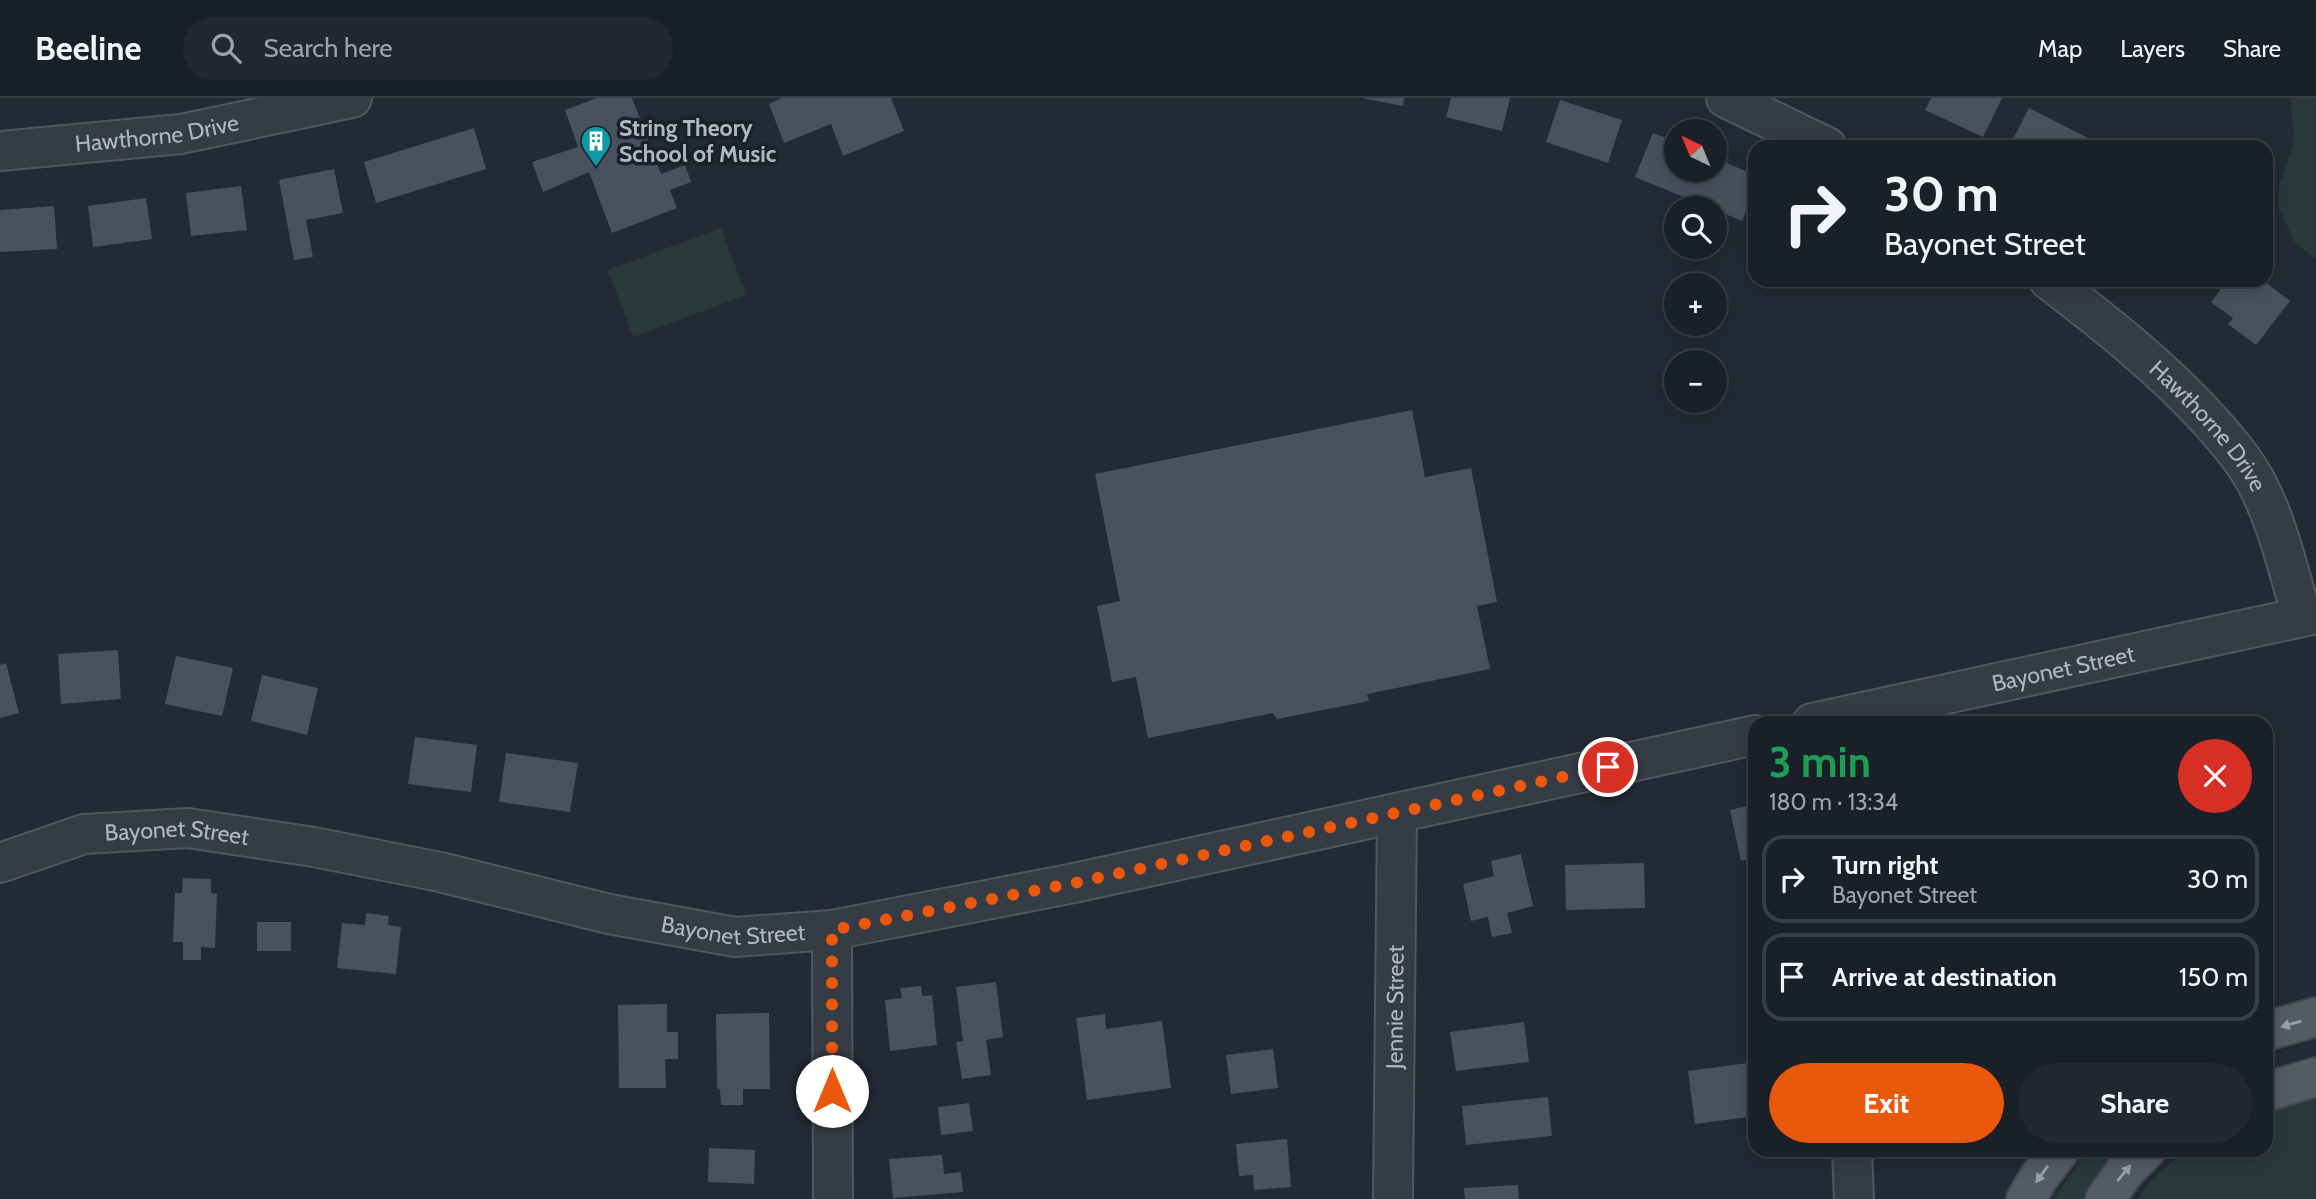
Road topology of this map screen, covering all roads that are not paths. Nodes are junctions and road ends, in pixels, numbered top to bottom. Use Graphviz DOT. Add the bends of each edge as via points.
graph roads {
  1 [pos="352,98"];
  2 [pos="1726,98"];
  3 [pos="1813,140"];
  4 [pos="0,151"];
  5 [pos="2058,287"];
  6 [pos="2309,615"];
  7 [pos="1847,716"];
  8 [pos="1748,737"];
  9 [pos="1397,813"];
  10 [pos="0,863"];
  11 [pos="832,930"];
  12 [pos="2316,1017"];
  13 [pos="2273,1029"];
  14 [pos="2316,1077"];
  15 [pos="2273,1090"];
  16 [pos="1852,1157"];
  17 [pos="2055,1157"];
  18 [pos="2139,1157"];
  19 [pos="832,1199"];
  20 [pos="1393,1199"];
  21 [pos="1854,1199"];
  22 [pos="2026,1199"];
  23 [pos="2105,1199"];
  1 -- 4 [label="street, Hawthorne Drive" via="181,134"];
  2 -- 3 [label="street"];
  5 -- 6 [label="street, Hawthorne Drive" via="2165,374 2247,465"];
  6 -- 7 [label="street, Bayonet Street"];
  8 -- 9 [label="street, Bayonet Street"];
  9 -- 11 [label="street, Bayonet Street"];
  9 -- 20 [label="street, Jennie Street"];
  10 -- 11 [label="street, Bayonet Street" via="84,834 188,828 327,849 609,914 735,937"];
  11 -- 19 [label="street"];
  12 -- 13 [label="main road, one-way"];
  14 -- 15 [label="main road"];
  16 -- 21 [label="street"];
  17 -- 22 [label="main road, one-way"];
  23 -- 18 [label="main road, one-way"];
}
